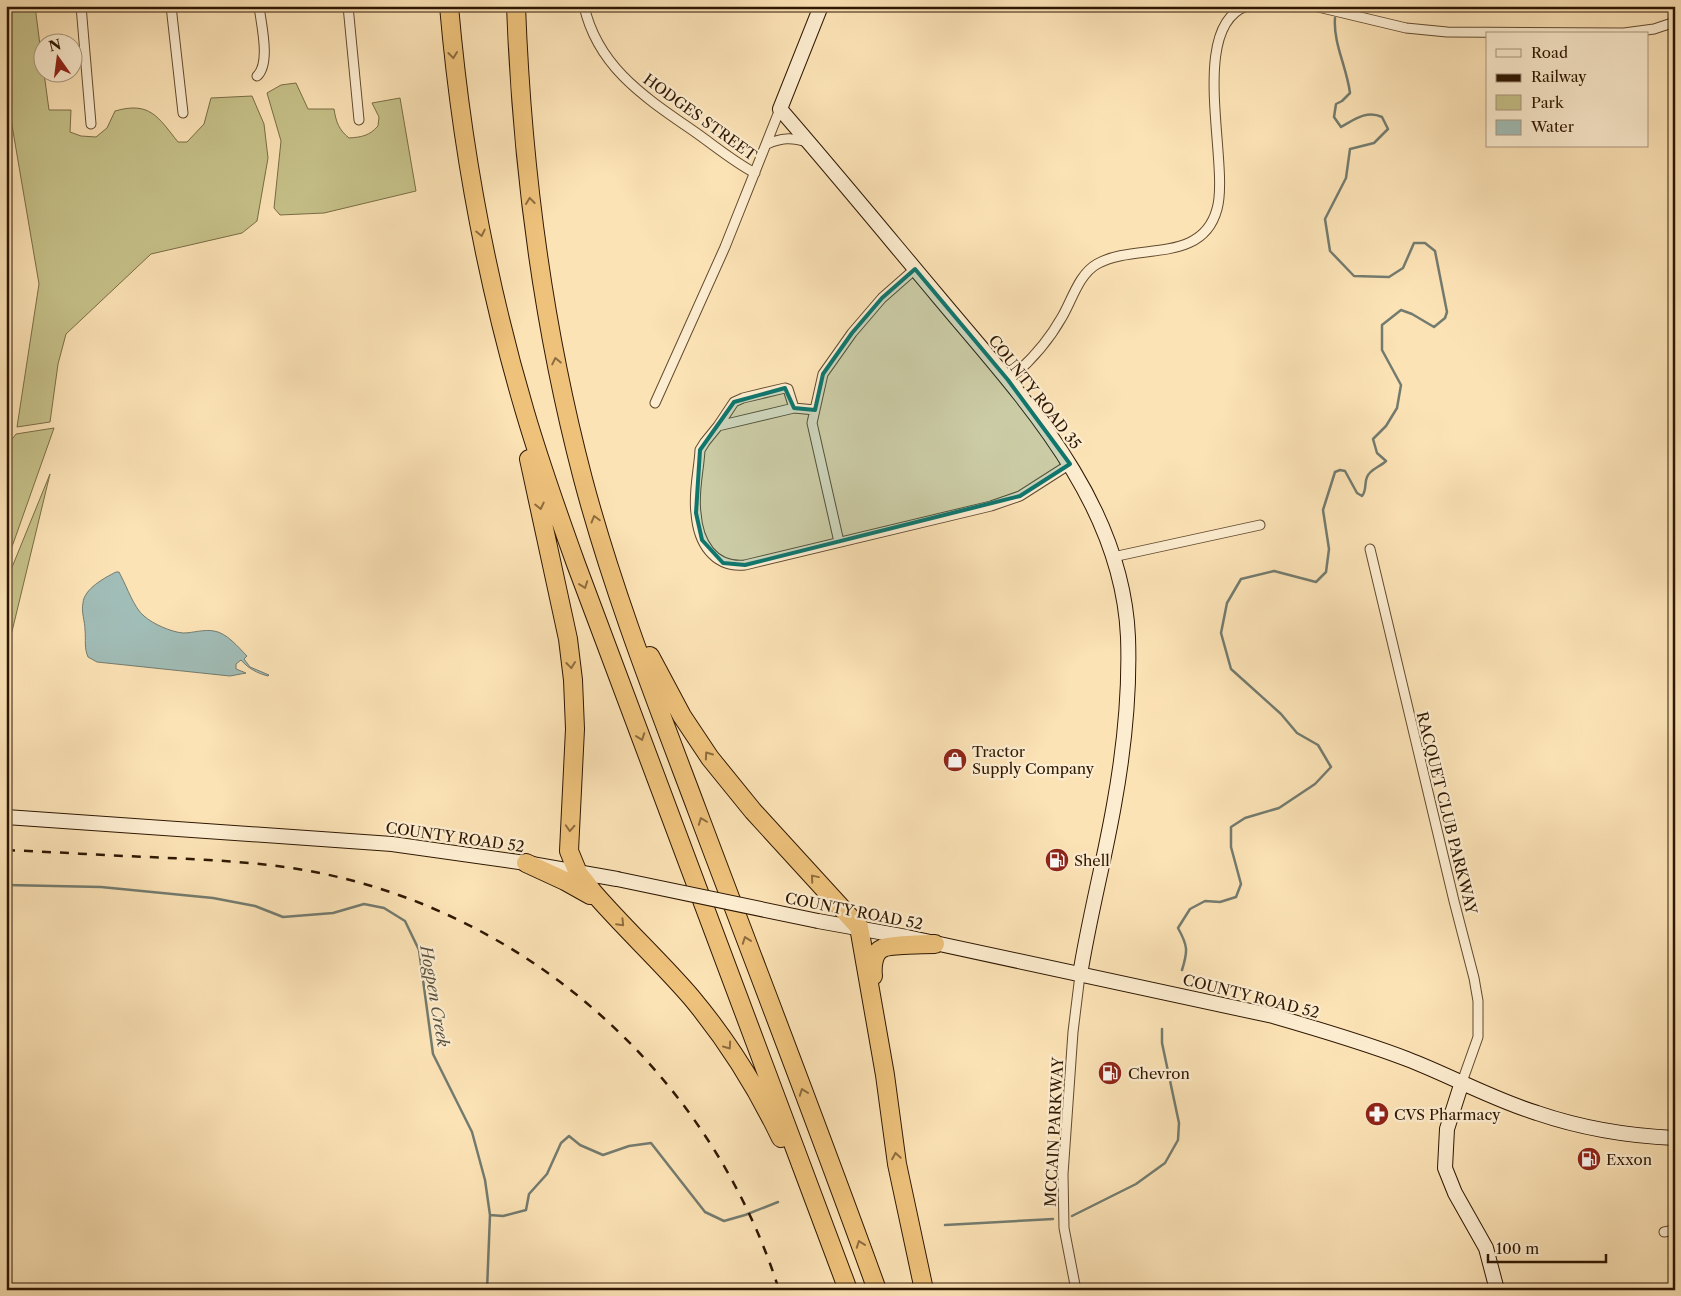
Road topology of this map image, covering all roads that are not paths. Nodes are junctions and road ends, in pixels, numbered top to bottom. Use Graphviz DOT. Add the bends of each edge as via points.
graph roads {
  1 [pos="81,6"];
  2 [pos="172,6"];
  3 [pos="259,6"];
  4 [pos="348,6"];
  5 [pos="449,6"];
  6 [pos="516,6"];
  7 [pos="584,6"];
  8 [pos="820,6"];
  9 [pos="1247,6"];
  10 [pos="1314,6"];
  11 [pos="1675,22"];
  12 [pos="1486,32"];
  13 [pos="1632,32"];
  14 [pos="257,76"];
  15 [pos="780,108"];
  16 [pos="182,113"];
  17 [pos="360,120"];
  18 [pos="91,124"];
  19 [pos="809,142"];
  20 [pos="766,144"];
  21 [pos="755,174"];
  22 [pos="915,269"];
  23 [pos="492,287"];
  24 [pos="1008,380"];
  25 [pos="655,403"];
  26 [pos="794,408"];
  27 [pos="815,410"];
  28 [pos="718,426"];
  29 [pos="1070,464"];
  30 [pos="1260,525"];
  31 [pos="839,542"];
  32 [pos="602,545"];
  33 [pos="1370,549"];
  34 [pos="1113,557"];
  35 [pos="6,818"];
  36 [pos="526,863"];
  37 [pos="578,873"];
  38 [pos="604,905"];
  39 [pos="859,927"];
  40 [pos="935,944"];
  41 [pos="1080,974"];
  42 [pos="882,1056"];
  43 [pos="1462,1082"];
  44 [pos="1675,1138"];
  45 [pos="1675,1230"];
  46 [pos="1664,1232"];
  47 [pos="830,1243"];
  48 [pos="848,1290"];
  49 [pos="877,1290"];
  50 [pos="924,1290"];
  51 [pos="1076,1290"];
  52 [pos="1497,1290"];
  1 -- 18 [label="street"];
  2 -- 16 [label="street"];
  3 -- 14 [label="street" via="264,63"];
  4 -- 17 [label="street"];
  5 -- 23 [label="highway, one-way" via="469,169"];
  32 -- 6 [label="highway, one-way" via="570,424 544,302 520,103"];
  7 -- 21 [label="street, HODGES STREET" via="601,48 634,88"];
  8 -- 15 [label="street"];
  9 -- 24 [label="street" via="1231,17 1218,48 1214,101 1220,196 1209,228 1198,239 1176,248 1117,257 1096,264 1084,276 1047,339"];
  10 -- 12 [label="street" via="1406,28"];
  11 -- 13 [label="street"];
  15 -- 19 [label="street, COUNTY ROAD 35"];
  15 -- 20 [label="street"];
  19 -- 20 [label="street" via="789,138"];
  19 -- 22 [label="street, COUNTY ROAD 35"];
  20 -- 21 [label="street"];
  21 -- 25 [label="street"];
  22 -- 24 [label="street, COUNTY ROAD 35"];
  22 -- 27 [label="street" via="882,298 852,332 824,374"];
  23 -- 37 [label="highway, one-way" via="568,639 575,729 569,851"];
  23 -- 47 [label="highway, one-way" via="525,413 554,504"];
  24 -- 29 [label="street, COUNTY ROAD 35" via="1054,438"];
  26 -- 27 [label="street"];
  26 -- 28 [label="street"];
  26 -- 28 [label="street" via="785,388 734,402"];
  27 -- 31 [label="street" via="812,423"];
  28 -- 31 [label="street" via="700,450 696,497 702,540 712,554 724,563 736,566"];
  29 -- 31 [label="street" via="1020,496 991,506"];
  29 -- 34 [label="street, COUNTY ROAD 35" via="1090,499"];
  30 -- 34 [label="street"];
  39 -- 32 [label="highway, one-way" via="748,806 710,758 670,695 644,644"];
  49 -- 32 [label="highway, one-way" via="651,687"];
  33 -- 43 [label="street, RACQUET CLUB PARKWAY" via="1478,1001 1478,1037"];
  34 -- 41 [label="street, COUNTY ROAD 35" via="1127,623 1126,704 1114,807"];
  35 -- 36 [label="street, COUNTY ROAD 52" via="392,844"];
  36 -- 37 [label="street, COUNTY ROAD 52"];
  36 -- 38 [label="highway" via="565,881"];
  37 -- 38 [label="highway"];
  37 -- 39 [label="street, COUNTY ROAD 52, bridge"];
  38 -- 47 [label="highway, one-way" via="692,998 732,1051 776,1128"];
  39 -- 40 [label="street, COUNTY ROAD 52"];
  39 -- 42 [label="highway"];
  40 -- 41 [label="street, COUNTY ROAD 52"];
  40 -- 42 [label="highway" via="884,947 876,954 873,970"];
  41 -- 43 [label="street, COUNTY ROAD 52" via="1227,1005 1330,1032"];
  41 -- 51 [label="street, MCCAIN PARKWAY" via="1072,1032 1063,1174 1064,1228"];
  50 -- 42 [label="highway, one-way" via="897,1164"];
  43 -- 44 [label="street, COUNTY ROAD 52" via="1528,1110 1569,1123 1627,1134"];
  43 -- 52 [label="street" via="1447,1129 1445,1168 1455,1193 1486,1248"];
  45 -- 46 [label="street"];
  47 -- 48 [label="highway"];
}
